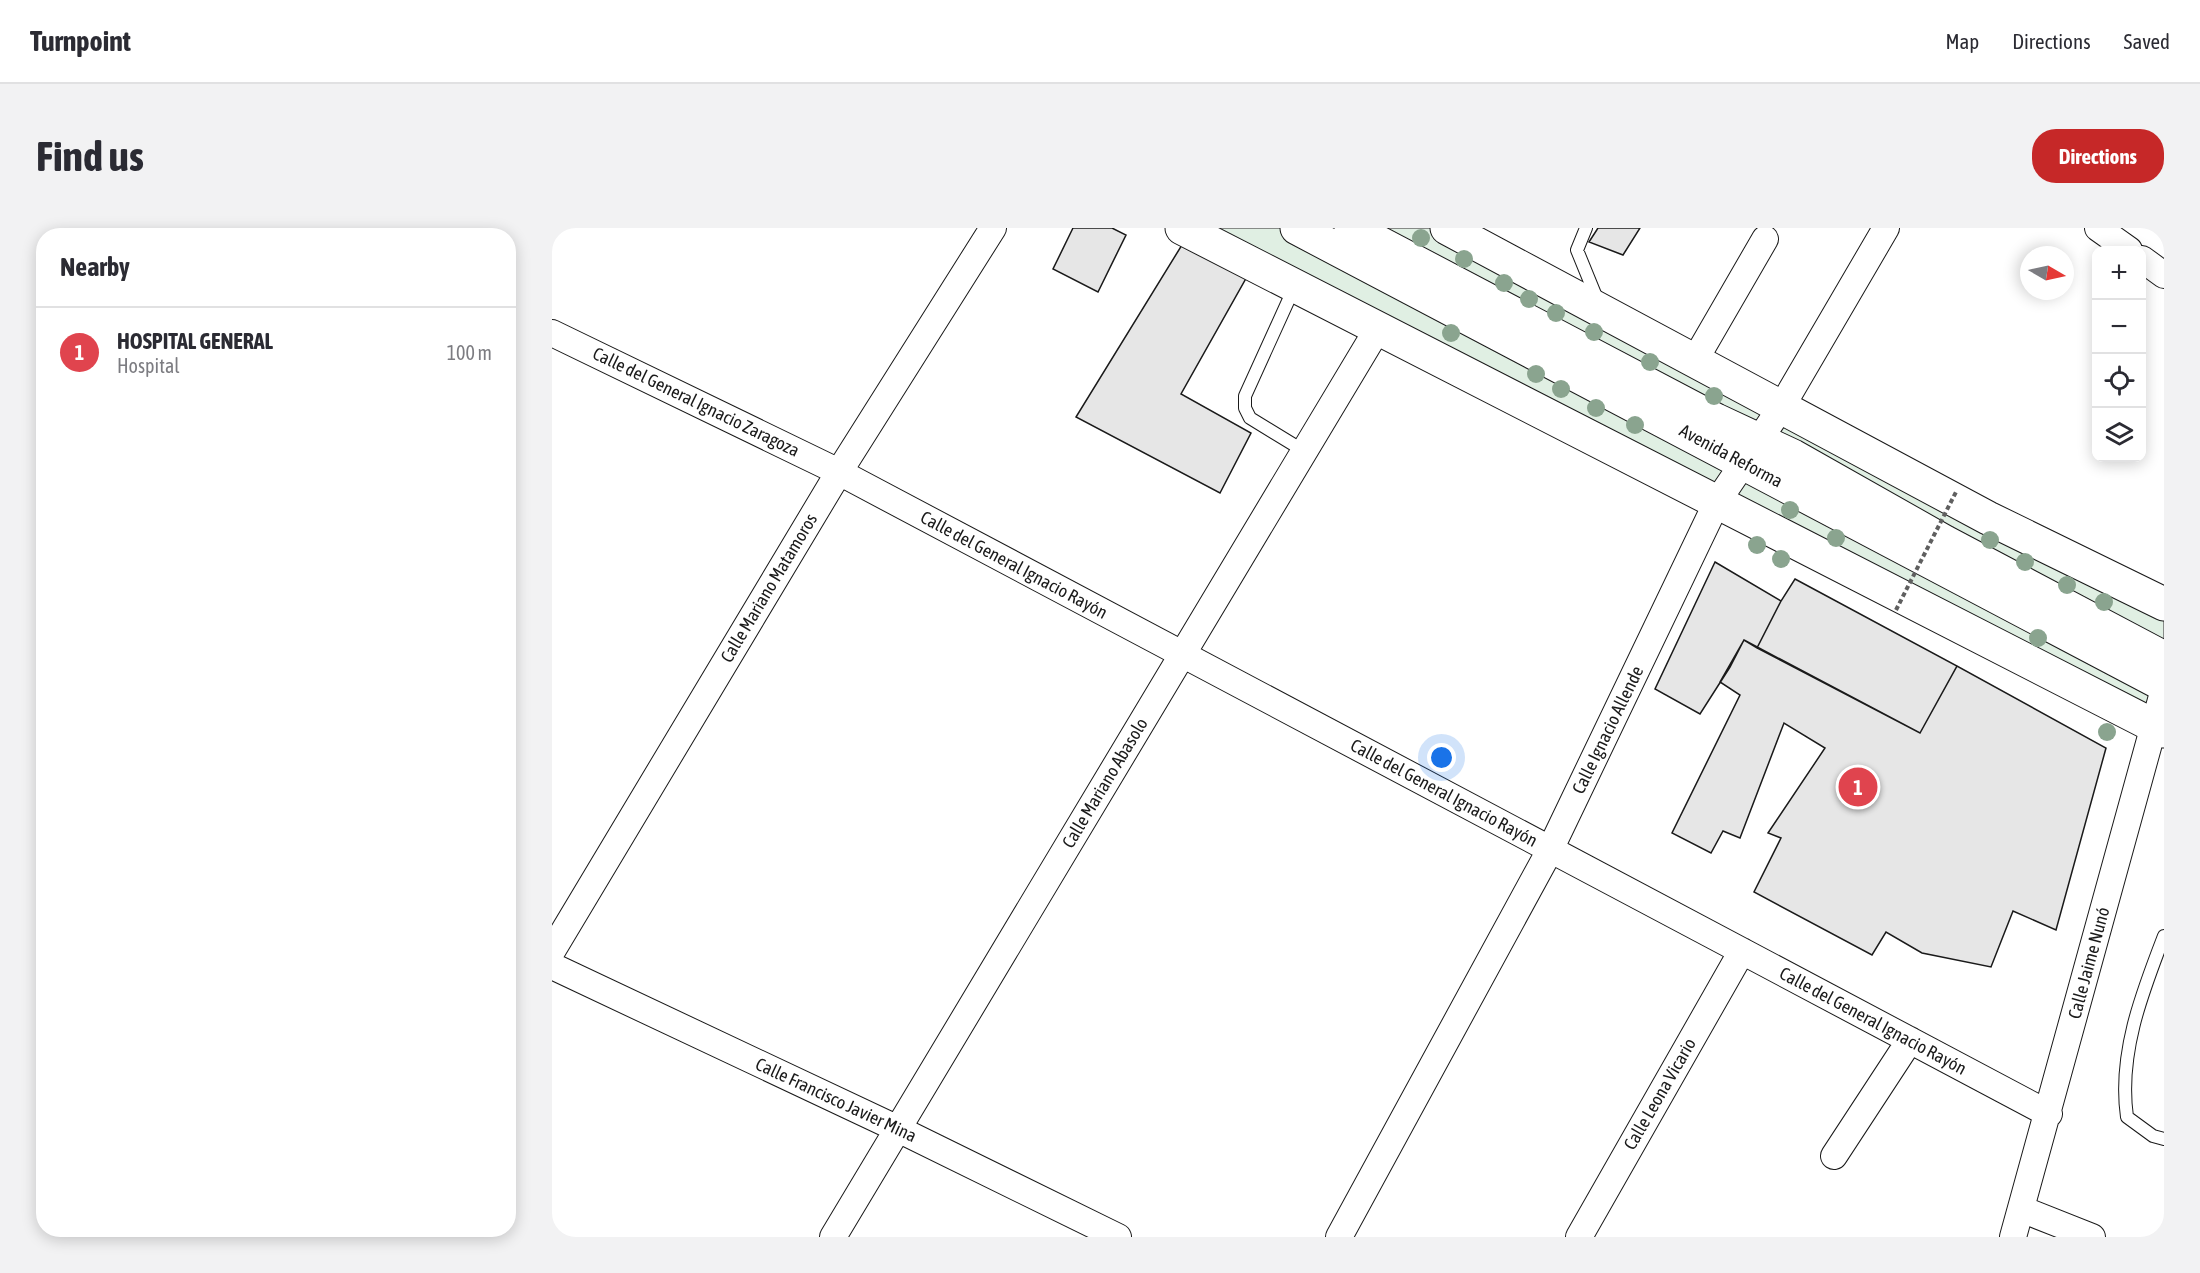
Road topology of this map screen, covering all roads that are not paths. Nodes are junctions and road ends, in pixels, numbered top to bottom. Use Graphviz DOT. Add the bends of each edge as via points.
graph roads {
  1 [pos="993,228"];
  2 [pos="1182,228"];
  3 [pos="1297,228"];
  4 [pos="1351,228"];
  5 [pos="1447,228"];
  6 [pos="1586,228"];
  7 [pos="1886,228"];
  8 [pos="2098,228"];
  9 [pos="1765,239"];
  10 [pos="2123,246"];
  11 [pos="2146,262"];
  12 [pos="2164,275"];
  13 [pos="1294,287"];
  14 [pos="1603,309"];
  15 [pos="1377,330"];
  16 [pos="552,333"];
  17 [pos="1695,360"];
  18 [pos="1782,406"];
  19 [pos="1304,451"];
  20 [pos="1750,451"];
  21 [pos="839,472"];
  22 [pos="1717,502"];
  23 [pos="2164,604"];
  24 [pos="1182,654"];
  25 [pos="2164,658"];
  26 [pos="2164,687"];
  27 [pos="2160,733"];
  28 [pos="1550,849"];
  29 [pos="2164,936"];
  30 [pos="552,951"];
  31 [pos="1742,951"];
  32 [pos="552,966"];
  33 [pos="1910,1040"];
  34 [pos="2049,1114"];
  35 [pos="898,1129"];
  36 [pos="2164,1139"];
  37 [pos="1834,1156"];
  38 [pos="2021,1209"];
  39 [pos="833,1237"];
  40 [pos="1118,1237"];
  41 [pos="1339,1237"];
  42 [pos="1579,1237"];
  43 [pos="2013,1237"];
  44 [pos="2092,1237"];
  1 -- 21 [label="street, Calle Mariano Matamoros"];
  2 -- 13 [label="street"];
  3 -- 20 [label="street, Avenida Reforma"];
  4 -- 20 [label="street, Avenida Reforma"];
  5 -- 14 [label="street"];
  6 -- 14 [label="lane" via="1577,250"];
  7 -- 18 [label="street, Calle Ignacio Allende"];
  8 -- 10 [label="street"];
  9 -- 17 [label="street"];
  11 -- 12 [label="street"];
  13 -- 15 [label="street"];
  13 -- 19 [label="lane" via="1245,396 1245,408 1250,418"];
  14 -- 17 [label="street"];
  15 -- 19 [label="street, Calle Mariano Abasolo"];
  15 -- 22 [label="street"];
  16 -- 21 [label="street, Calle del General Ignacio Zaragoza"];
  17 -- 18 [label="street"];
  18 -- 20 [label="street, Calle Ignacio Allende"];
  18 -- 23 [label="street" via="1988,518"];
  19 -- 24 [label="street, Calle Mariano Abasolo"];
  20 -- 22 [label="street, Calle Ignacio Allende"];
  20 -- 25 [label="street, Avenida Reforma" via="1793,456"];
  20 -- 26 [label="street, Avenida Reforma"];
  21 -- 24 [label="street, Calle del General Ignacio Rayón"];
  21 -- 30 [label="street, Calle Mariano Matamoros"];
  22 -- 27 [label="street"];
  22 -- 28 [label="street, Calle Ignacio Allende"];
  24 -- 28 [label="street, Calle del General Ignacio Rayón"];
  24 -- 35 [label="street, Calle Mariano Abasolo"];
  26 -- 27 [label="street, Calle Jaime Nunó"];
  27 -- 34 [label="street, Calle Jaime Nunó"];
  28 -- 31 [label="street, Calle del General Ignacio Rayón"];
  28 -- 41 [label="street, Calle Ignacio Allende"];
  29 -- 36 [label="lane" via="2138,1006 2123,1088 2127,1117 2153,1136"];
  31 -- 33 [label="street, Calle del General Ignacio Rayón"];
  31 -- 42 [label="street, Calle Leona Vicario"];
  32 -- 35 [label="street, Calle Francisco Javier Mina"];
  33 -- 34 [label="street, Calle del General Ignacio Rayón"];
  33 -- 37 [label="street"];
  34 -- 38 [label="street, Calle Jaime Nunó"];
  35 -- 39 [label="street, Calle Mariano Abasolo"];
  35 -- 40 [label="street, Calle Francisco Javier Mina"];
  38 -- 43 [label="street, Calle Jaime Nunó"];
  38 -- 44 [label="street"];
}
